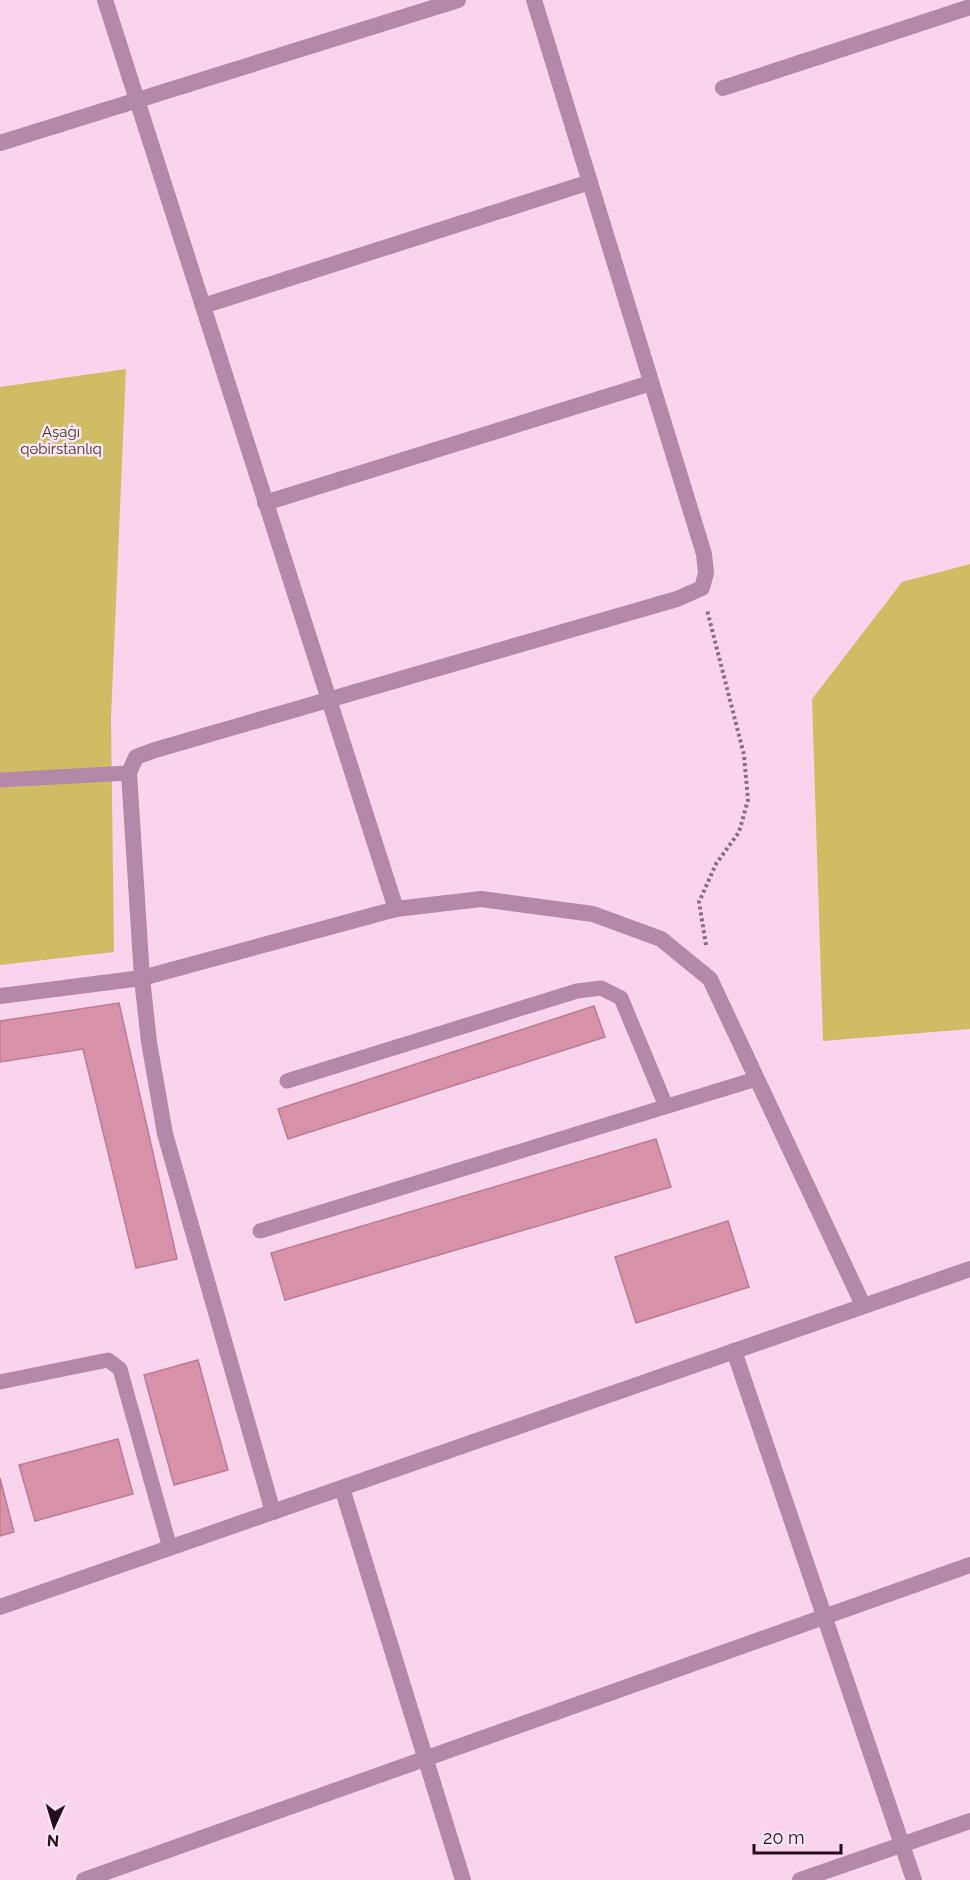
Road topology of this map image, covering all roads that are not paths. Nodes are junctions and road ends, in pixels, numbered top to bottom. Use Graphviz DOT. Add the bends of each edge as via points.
graph roads {
  1 [pos="105,0"];
  2 [pos="458,0"];
  3 [pos="534,0"];
  4 [pos="970,7"];
  5 [pos="723,88"];
  6 [pos="137,100"];
  7 [pos="0,143"];
  8 [pos="590,182"];
  9 [pos="203,306"];
  10 [pos="651,383"];
  11 [pos="265,503"];
  12 [pos="330,701"];
  13 [pos="129,773"];
  14 [pos="0,780"];
  15 [pos="396,909"];
  16 [pos="142,978"];
  17 [pos="0,996"];
  18 [pos="756,1079"];
  19 [pos="287,1081"];
  20 [pos="666,1106"];
  21 [pos="260,1231"];
  22 [pos="970,1269"];
  23 [pos="863,1305"];
  24 [pos="734,1351"];
  25 [pos="0,1382"];
  26 [pos="342,1488"];
  27 [pos="273,1512"];
  28 [pos="170,1548"];
  29 [pos="970,1565"];
  30 [pos="0,1607"];
  31 [pos="824,1615"];
  32 [pos="425,1757"];
  33 [pos="970,1821"];
  34 [pos="902,1846"];
  35 [pos="84,1880"];
  36 [pos="463,1880"];
  37 [pos="800,1880"];
  38 [pos="914,1880"];
  1 -- 6 [label="street"];
  2 -- 6 [label="street"];
  3 -- 8 [label="street"];
  4 -- 5 [label="street"];
  6 -- 7 [label="street"];
  6 -- 9 [label="street"];
  8 -- 9 [label="street"];
  8 -- 10 [label="street"];
  9 -- 11 [label="street"];
  10 -- 11 [label="street"];
  10 -- 12 [label="street" via="704,554 706,573 702,588 677,599"];
  11 -- 12 [label="street"];
  12 -- 13 [label="street" via="155,750 136,757"];
  12 -- 15 [label="street"];
  13 -- 14 [label="lane"];
  13 -- 16 [label="street"];
  15 -- 16 [label="street"];
  15 -- 18 [label="street" via="481,899 593,914 661,939 710,979"];
  16 -- 17 [label="street"];
  16 -- 27 [label="street" via="165,1134"];
  18 -- 20 [label="lane"];
  18 -- 23 [label="street"];
  19 -- 20 [label="lane" via="577,990 601,988 621,998"];
  20 -- 21 [label="lane"];
  22 -- 23 [label="street"];
  23 -- 24 [label="street"];
  24 -- 26 [label="street"];
  24 -- 31 [label="street"];
  25 -- 28 [label="lane" via="108,1360 120,1369"];
  26 -- 27 [label="street"];
  26 -- 32 [label="street"];
  27 -- 28 [label="street"];
  28 -- 30 [label="street"];
  29 -- 31 [label="street"];
  31 -- 32 [label="street"];
  31 -- 34 [label="street"];
  32 -- 35 [label="street"];
  32 -- 36 [label="street"];
  33 -- 34 [label="street"];
  34 -- 37 [label="street"];
  34 -- 38 [label="street"];
}
